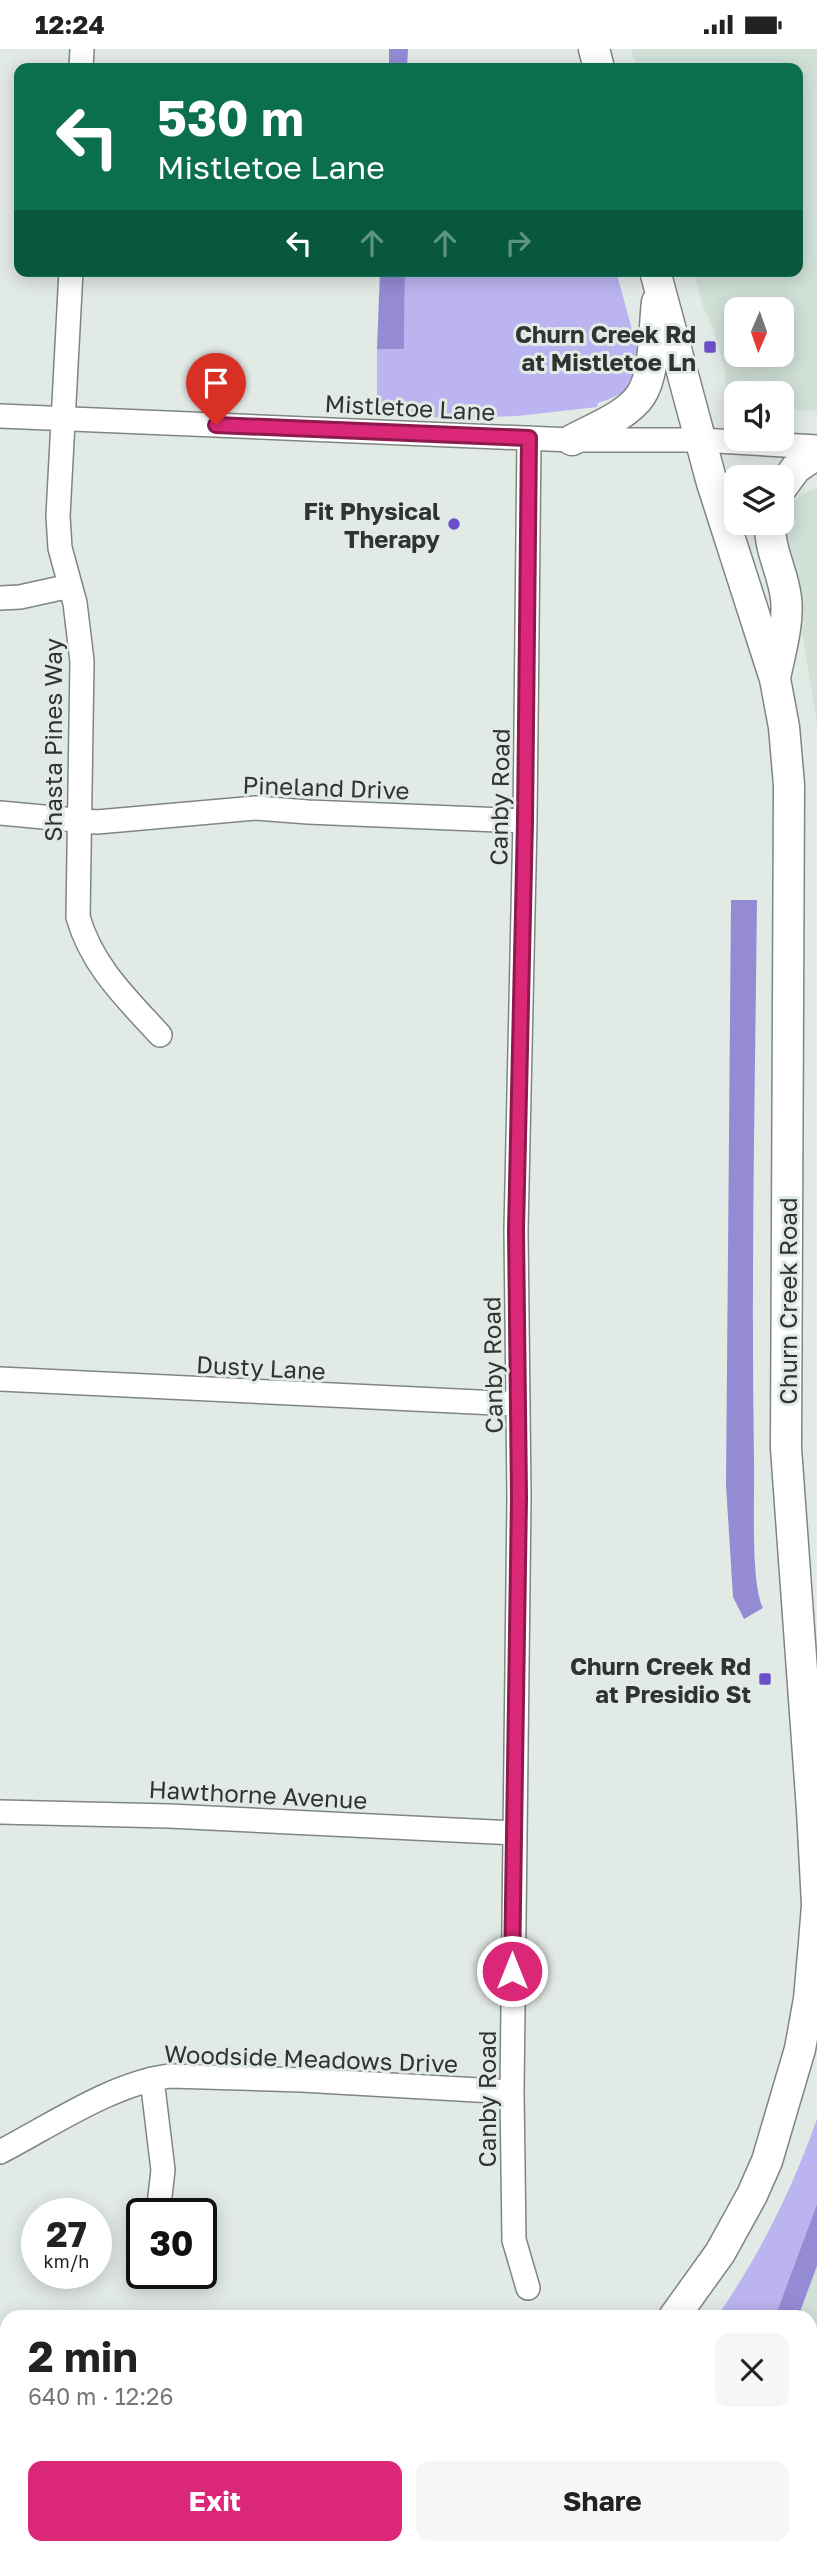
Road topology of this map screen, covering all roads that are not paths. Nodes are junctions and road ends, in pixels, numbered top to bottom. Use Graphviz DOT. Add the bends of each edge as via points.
graph roads {
  1 [pos="71,277"];
  2 [pos="657,278"];
  3 [pos="0,416"];
  4 [pos="64,419"];
  5 [pos="529,438"];
  6 [pos="572,440"];
  7 [pos="701,440"];
  8 [pos="817,447"];
  9 [pos="817,454"];
  10 [pos="794,471"];
  11 [pos="771,535"];
  12 [pos="70,586"];
  13 [pos="0,598"];
  14 [pos="775,679"];
  15 [pos="0,813"];
  16 [pos="79,821"];
  17 [pos="525,821"];
  18 [pos="160,1035"];
  19 [pos="0,1380"];
  20 [pos="519,1404"];
  21 [pos="808,1627"];
  22 [pos="0,1812"];
  23 [pos="513,1833"];
  24 [pos="152,2078"];
  25 [pos="512,2092"];
  26 [pos="0,2152"];
  27 [pos="160,2198"];
  28 [pos="528,2288"];
  29 [pos="679,2310"];
  1 -- 4 [label="street, Shasta Pines Way"];
  2 -- 6 [label="main road" via="646,387 628,408"];
  2 -- 7 [label="main road, Churn Creek Road"];
  3 -- 4 [label="street, Mistletoe Lane"];
  4 -- 5 [label="street, Mistletoe Lane"];
  4 -- 12 [label="street, Shasta Pines Way" via="58,516"];
  5 -- 6 [label="street, Mistletoe Lane"];
  5 -- 17 [label="street, Canby Road"];
  6 -- 7 [label="street, Mistletoe Lane"];
  7 -- 8 [label="street, Mistletoe Lane"];
  7 -- 14 [label="main road, Churn Creek Road"];
  9 -- 10 [label="main road"];
  11 -- 14 [label="main road" via="786,598"];
  12 -- 13 [label="street"];
  12 -- 16 [label="street, Shasta Pines Way" via="82,661"];
  14 -- 21 [label="main road, Churn Creek Road" via="789,785 786,1448"];
  15 -- 16 [label="street, Pineland Drive"];
  16 -- 17 [label="street, Pineland Drive" via="256,808"];
  16 -- 18 [label="street, Shasta Pines Way" via="82,929 107,977"];
  17 -- 20 [label="street, Canby Road" via="516,1230"];
  19 -- 20 [label="street, Dusty Lane"];
  20 -- 23 [label="street, Canby Road"];
  21 -- 29 [label="main road, Churn Creek Road" via="817,1905 800,2049 782,2117 752,2195 720,2253"];
  22 -- 23 [label="street, Hawthorne Avenue" via="169,1815"];
  23 -- 25 [label="street, Canby Road"];
  24 -- 25 [label="street, Woodside Meadows Drive" via="188,2075"];
  24 -- 26 [label="street, Woodside Meadows Drive" via="121,2088"];
  24 -- 27 [label="street" via="163,2170"];
  25 -- 28 [label="street, Canby Road" via="514,2240"];
}
